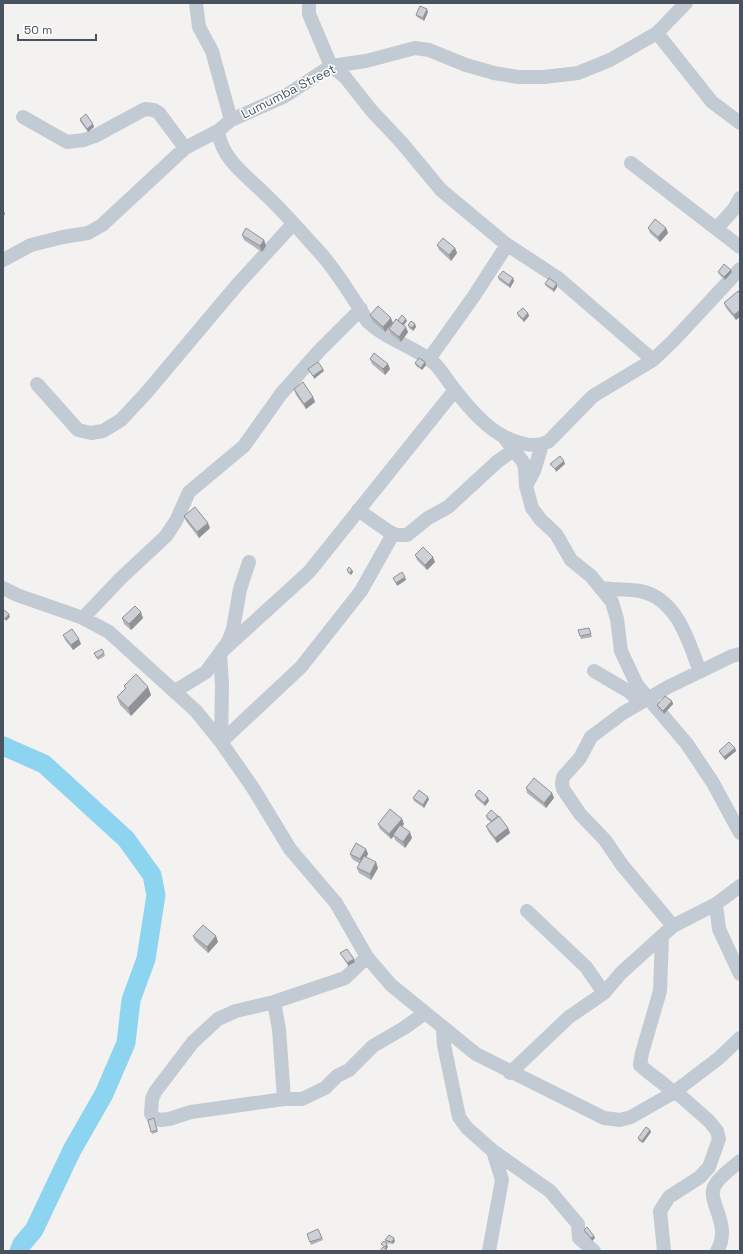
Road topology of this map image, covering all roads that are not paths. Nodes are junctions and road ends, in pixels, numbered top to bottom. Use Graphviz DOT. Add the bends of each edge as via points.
graph roads {
  1 [pos="196,3"];
  2 [pos="309,3"];
  3 [pos="686,3"];
  4 [pos="657,32"];
  5 [pos="331,66"];
  6 [pos="23,117"];
  7 [pos="231,120"];
  8 [pos="740,123"];
  9 [pos="218,131"];
  10 [pos="185,148"];
  11 [pos="631,163"];
  12 [pos="740,198"];
  13 [pos="293,224"];
  14 [pos="717,228"];
  15 [pos="507,245"];
  16 [pos="740,247"];
  17 [pos="3,260"];
  18 [pos="740,269"];
  19 [pos="360,310"];
  20 [pos="429,359"];
  21 [pos="653,360"];
  22 [pos="37,384"];
  23 [pos="455,390"];
  24 [pos="503,436"];
  25 [pos="542,445"];
  26 [pos="514,450"];
  27 [pos="526,486"];
  28 [pos="358,510"];
  29 [pos="393,534"];
  30 [pos="249,562"];
  31 [pos="3,588"];
  32 [pos="602,588"];
  33 [pos="84,618"];
  34 [pos="220,653"];
  35 [pos="740,654"];
  36 [pos="594,671"];
  37 [pos="700,672"];
  38 [pos="175,691"];
  39 [pos="645,701"];
  40 [pos="221,742"];
  41 [pos="740,833"];
  42 [pos="740,886"];
  43 [pos="716,904"];
  44 [pos="527,911"];
  45 [pos="673,926"];
  46 [pos="662,937"];
  47 [pos="367,957"];
  48 [pos="740,974"];
  49 [pos="604,993"];
  50 [pos="274,1002"];
  51 [pos="425,1013"];
  52 [pos="443,1029"];
  53 [pos="740,1038"];
  54 [pos="510,1073"];
  55 [pos="674,1092"];
  56 [pos="284,1099"];
  57 [pos="493,1151"];
  58 [pos="740,1161"];
  59 [pos="489,1251"];
  60 [pos="594,1251"];
  61 [pos="664,1251"];
  62 [pos="717,1251"];
  1 -- 7 [label="street" via="199,27 212,51"];
  2 -- 5 [label="street" via="309,14"];
  3 -- 4 [label="street, Lumumba Street"];
  4 -- 5 [label="street, Lumumba Street" via="610,60 578,73 544,77 518,77 494,73 430,50 415,48 366,61"];
  4 -- 8 [label="street" via="712,102"];
  5 -- 7 [label="street, Lumumba Street" via="285,96"];
  5 -- 15 [label="street" via="345,77 442,190"];
  6 -- 10 [label="street" via="67,142 84,140 145,109 154,110"];
  7 -- 9 [label="street, Lumumba Street"];
  9 -- 10 [label="street, Lumumba Street"];
  9 -- 13 [label="street" via="219,143 242,174"];
  10 -- 17 [label="street, Lumumba Street" via="102,225 88,233 31,245"];
  11 -- 14 [label="street"];
  12 -- 14 [label="street"];
  13 -- 19 [label="street" via="342,280"];
  13 -- 22 [label="street" via="121,420 103,431 91,434 78,430"];
  14 -- 16 [label="street"];
  15 -- 20 [label="street"];
  15 -- 21 [label="street" via="558,278"];
  18 -- 21 [label="street"];
  19 -- 20 [label="street" via="367,321 382,333"];
  19 -- 33 [label="street" via="281,394 244,446 189,492 166,536 120,578"];
  20 -- 23 [label="street"];
  21 -- 25 [label="street" via="593,396"];
  23 -- 24 [label="street" via="486,425"];
  23 -- 28 [label="street"];
  24 -- 25 [label="street"];
  24 -- 26 [label="street"];
  25 -- 27 [label="street"];
  26 -- 27 [label="street" via="525,468"];
  26 -- 29 [label="street" via="498,461 448,507 428,518 407,535"];
  27 -- 32 [label="street" via="532,508 556,534 571,560"];
  28 -- 29 [label="street"];
  28 -- 34 [label="street" via="309,572"];
  29 -- 40 [label="street" via="362,592 301,667"];
  30 -- 34 [label="street" via="240,589 233,629"];
  31 -- 33 [label="street" via="17,596"];
  32 -- 37 [label="street" via="640,591 659,600 680,622"];
  32 -- 39 [label="street" via="612,602 621,651"];
  33 -- 38 [label="street" via="109,632"];
  34 -- 38 [label="street" via="206,672"];
  34 -- 40 [label="street"];
  35 -- 37 [label="street"];
  36 -- 39 [label="street"];
  37 -- 39 [label="street"];
  38 -- 40 [label="street" via="196,711"];
  39 -- 41 [label="street" via="687,744 713,783"];
  39 -- 45 [label="street" via="623,713 591,737 580,758 563,777 562,784 580,814 605,840 622,865"];
  40 -- 47 [label="street" via="290,849 336,903"];
  42 -- 43 [label="street"];
  43 -- 45 [label="street"];
  43 -- 48 [label="street" via="719,929"];
  44 -- 49 [label="street" via="586,967"];
  45 -- 46 [label="street"];
  46 -- 49 [label="street" via="621,973"];
  46 -- 55 [label="street" via="660,991 640,1065"];
  47 -- 50 [label="street" via="345,978"];
  47 -- 51 [label="street" via="391,985"];
  49 -- 54 [label="street" via="569,1017"];
  50 -- 56 [label="street"];
  50 -- 56 [label="street" via="227,1014 208,1027 193,1042 155,1092 151,1111 154,1118 165,1120 190,1112"];
  51 -- 52 [label="street"];
  51 -- 56 [label="street" via="373,1046 326,1088 302,1099"];
  52 -- 54 [label="street" via="476,1054"];
  52 -- 57 [label="street" via="444,1046 459,1117 467,1128"];
  53 -- 55 [label="street" via="719,1058"];
  54 -- 55 [label="street" via="604,1118 620,1120 631,1117"];
  55 -- 61 [label="street" via="709,1121 719,1138 709,1167 700,1177 669,1196 660,1211"];
  57 -- 59 [label="street" via="502,1180"];
  57 -- 60 [label="street" via="550,1191 578,1224 579,1238"];
  58 -- 62 [label="street" via="716,1183 713,1190 722,1225 722,1243"];
}
